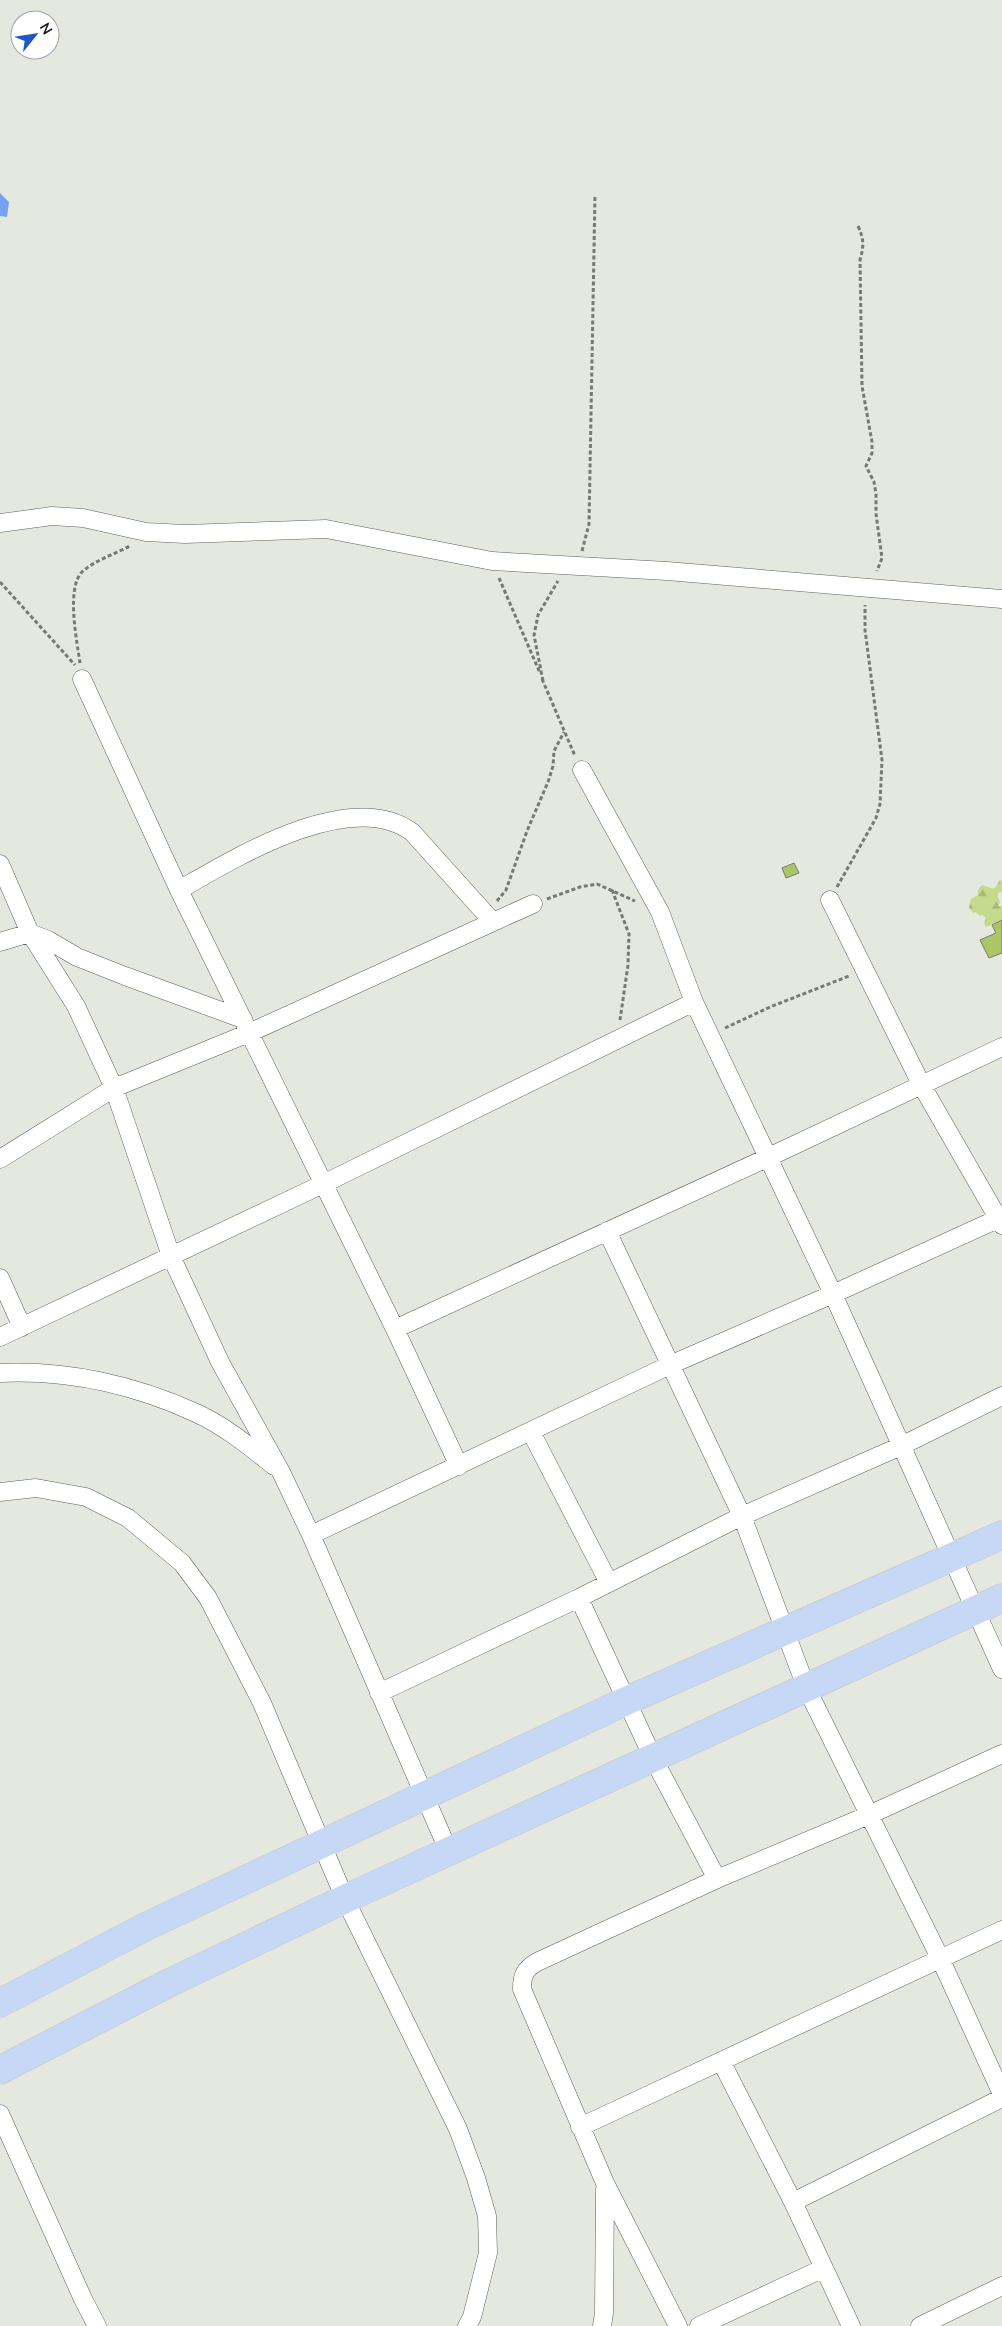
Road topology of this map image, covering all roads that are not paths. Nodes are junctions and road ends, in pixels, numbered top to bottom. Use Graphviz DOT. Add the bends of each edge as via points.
graph roads {
  1 [pos="0,523"];
  2 [pos="1002,599"];
  3 [pos="82,679"];
  4 [pos="582,770"];
  5 [pos="2,873"];
  6 [pos="179,890"];
  7 [pos="830,900"];
  8 [pos="533,904"];
  9 [pos="489,917"];
  10 [pos="30,933"];
  11 [pos="0,942"];
  12 [pos="694,1002"];
  13 [pos="246,1026"];
  14 [pos="1002,1046"];
  15 [pos="922,1086"];
  16 [pos="114,1088"];
  17 [pos="769,1157"];
  18 [pos="0,1159"];
  19 [pos="323,1184"];
  20 [pos="1001,1220"];
  21 [pos="606,1231"];
  22 [pos="171,1256"];
  23 [pos="0,1278"];
  24 [pos="833,1294"];
  25 [pos="22,1327"];
  26 [pos="395,1328"];
  27 [pos="0,1337"];
  28 [pos="670,1365"];
  29 [pos="0,1373"];
  30 [pos="1002,1396"];
  31 [pos="531,1432"];
  32 [pos="901,1446"];
  33 [pos="460,1466"];
  34 [pos="281,1472"];
  35 [pos="0,1492"];
  36 [pos="742,1516"];
  37 [pos="311,1535"];
  38 [pos="1002,1535"];
  39 [pos="951,1558"];
  40 [pos="609,1583"];
  41 [pos="579,1598"];
  42 [pos="1002,1598"];
  43 [pos="975,1611"];
  44 [pos="786,1631"];
  45 [pos="1002,1669"];
  46 [pos="806,1687"];
  47 [pos="379,1693"];
  48 [pos="626,1701"];
  49 [pos="1002,1754"];
  50 [pos="654,1758"];
  51 [pos="424,1796"];
  52 [pos="869,1815"];
  53 [pos="322,1845"];
  54 [pos="449,1852"];
  55 [pos="717,1879"];
  56 [pos="345,1899"];
  57 [pos="1002,1930"];
  58 [pos="940,1958"];
  59 [pos="0,2003"];
  60 [pos="721,2061"];
  61 [pos="0,2070"];
  62 [pos="1002,2094"];
  63 [pos="1002,2098"];
  64 [pos="0,2114"];
  65 [pos="580,2127"];
  66 [pos="605,2183"];
  67 [pos="793,2202"];
  68 [pos="824,2268"];
  69 [pos="1002,2286"];
  70 [pos="97,2326"];
  71 [pos="467,2326"];
  72 [pos="602,2326"];
  73 [pos="678,2326"];
  74 [pos="699,2326"];
  75 [pos="851,2326"];
  76 [pos="920,2326"];
  1 -- 2 [label="street" via="52,516 83,518 156,533 243,533 326,528 492,561"];
  3 -- 6 [label="street"];
  4 -- 12 [label="street" via="660,912"];
  5 -- 10 [label="street"];
  6 -- 9 [label="street" via="282,836 317,824 360,817 399,822 412,832"];
  6 -- 13 [label="street"];
  7 -- 15 [label="street"];
  8 -- 9 [label="street"];
  9 -- 13 [label="street"];
  10 -- 11 [label="street"];
  10 -- 13 [label="street" via="109,970"];
  10 -- 16 [label="street" via="76,1006"];
  12 -- 17 [label="street"];
  12 -- 19 [label="street"];
  13 -- 16 [label="street"];
  13 -- 19 [label="street"];
  14 -- 15 [label="street"];
  15 -- 17 [label="street"];
  15 -- 20 [label="street"];
  16 -- 18 [label="street"];
  16 -- 22 [label="street"];
  17 -- 21 [label="street"];
  17 -- 24 [label="street"];
  19 -- 22 [label="street"];
  19 -- 26 [label="street"];
  20 -- 24 [label="street"];
  21 -- 26 [label="street"];
  21 -- 28 [label="street"];
  22 -- 25 [label="street"];
  22 -- 34 [label="street" via="220,1362"];
  23 -- 25 [label="street"];
  24 -- 28 [label="street"];
  24 -- 32 [label="street"];
  25 -- 27 [label="street"];
  26 -- 33 [label="street"];
  28 -- 31 [label="street"];
  28 -- 36 [label="street"];
  29 -- 34 [label="street" via="82,1377 137,1391 197,1413 236,1436"];
  30 -- 32 [label="street"];
  31 -- 33 [label="street"];
  31 -- 40 [label="street"];
  32 -- 36 [label="street"];
  32 -- 39 [label="street"];
  33 -- 37 [label="street"];
  34 -- 37 [label="street"];
  35 -- 53 [label="street" via="36,1488 86,1497 128,1518 182,1563 208,1598 262,1702"];
  36 -- 40 [label="street"];
  36 -- 44 [label="street"];
  37 -- 47 [label="street"];
  38 -- 39 [label="main road"];
  39 -- 43 [label="street"];
  39 -- 44 [label="main road"];
  40 -- 41 [label="street"];
  41 -- 47 [label="street"];
  41 -- 48 [label="street"];
  42 -- 43 [label="main road"];
  43 -- 45 [label="street"];
  43 -- 46 [label="main road"];
  44 -- 46 [label="street"];
  44 -- 48 [label="main road"];
  46 -- 50 [label="main road"];
  46 -- 52 [label="street"];
  47 -- 51 [label="street"];
  48 -- 50 [label="street"];
  48 -- 51 [label="main road"];
  49 -- 52 [label="street"];
  50 -- 54 [label="main road"];
  50 -- 55 [label="street"];
  51 -- 53 [label="main road"];
  51 -- 54 [label="street"];
  52 -- 55 [label="street"];
  52 -- 58 [label="street"];
  53 -- 56 [label="street"];
  53 -- 59 [label="main road" via="147,1926"];
  54 -- 56 [label="main road"];
  55 -- 65 [label="street" via="537,1962 522,1976 522,1989"];
  56 -- 61 [label="main road" via="171,1982"];
  56 -- 71 [label="street" via="458,2130 487,2216 488,2253"];
  57 -- 58 [label="street"];
  58 -- 60 [label="street"];
  58 -- 62 [label="street"];
  60 -- 65 [label="street"];
  60 -- 67 [label="street"];
  63 -- 67 [label="street"];
  64 -- 70 [label="street"];
  65 -- 66 [label="street"];
  66 -- 72 [label="street"];
  66 -- 73 [label="street"];
  67 -- 68 [label="street"];
  68 -- 74 [label="street"];
  68 -- 75 [label="street"];
  69 -- 76 [label="street"];
}
